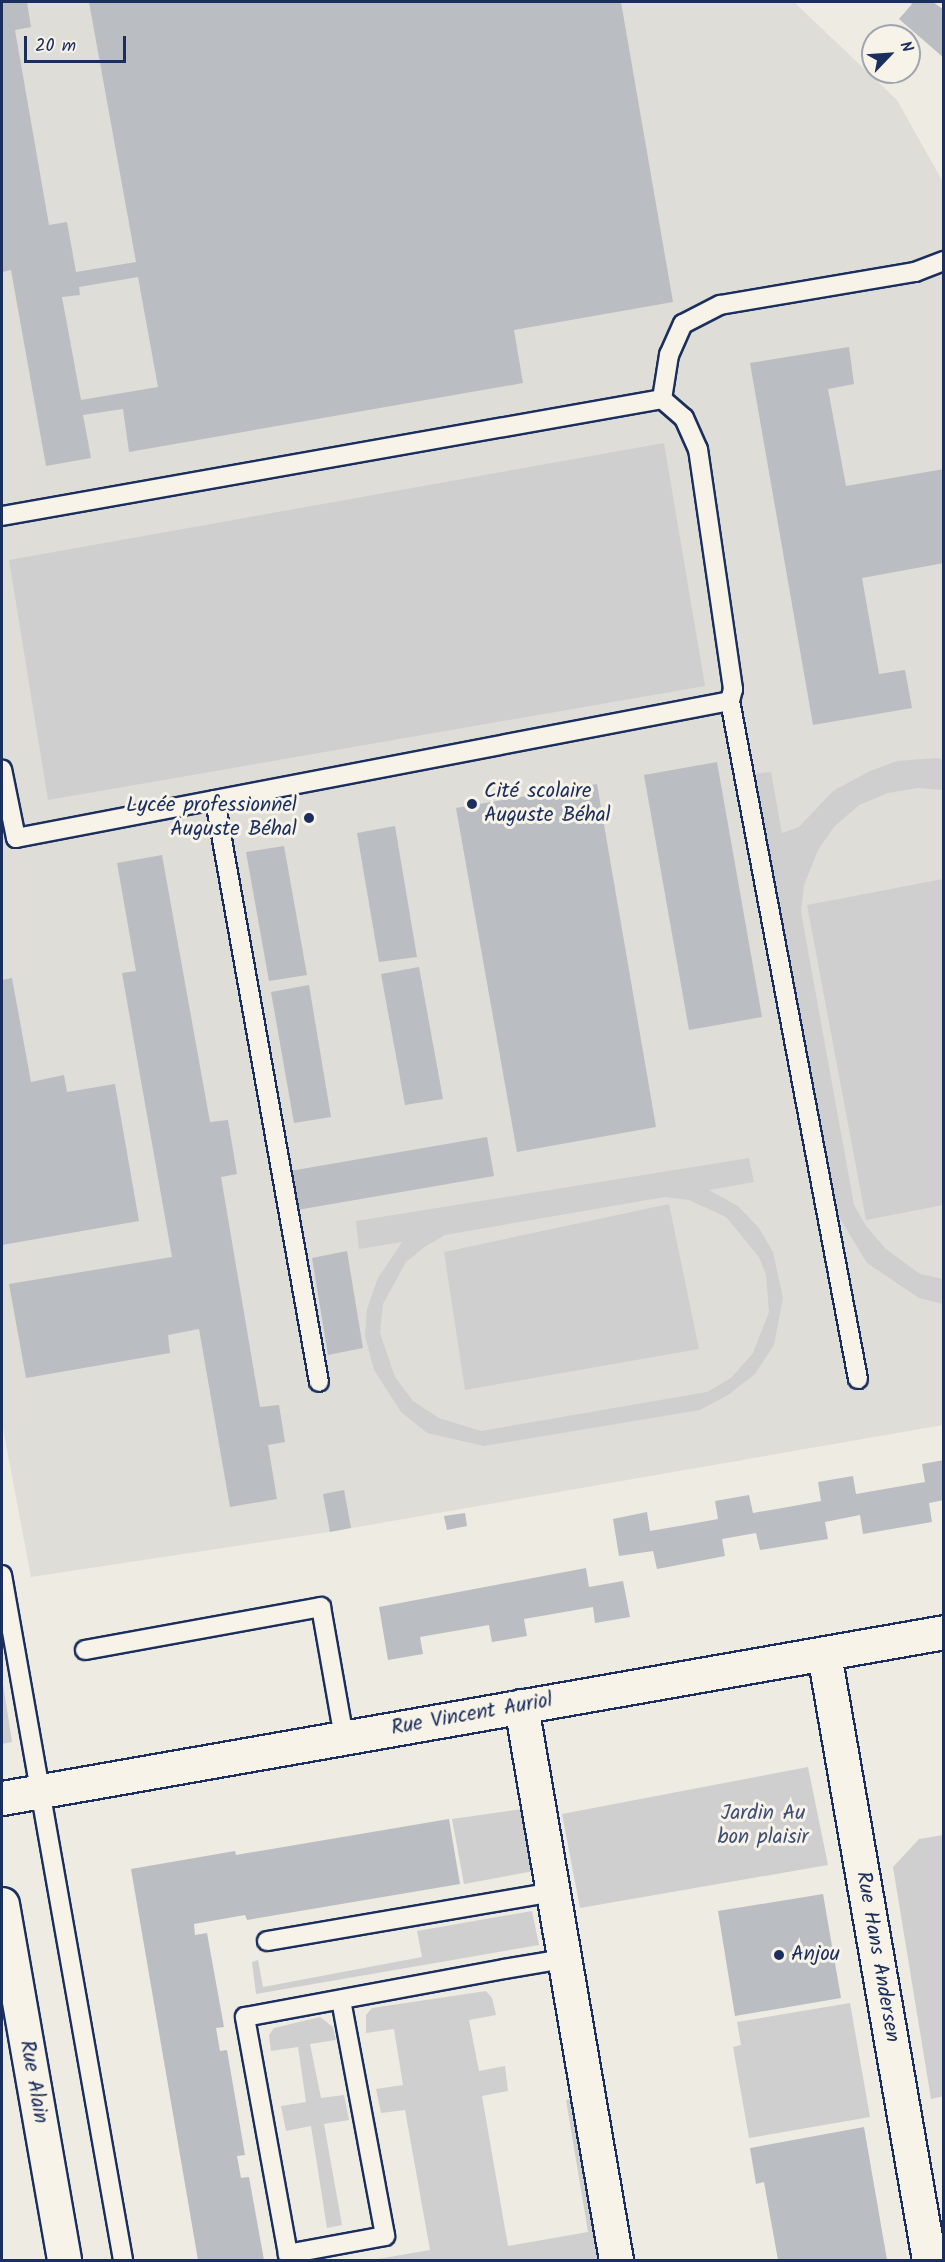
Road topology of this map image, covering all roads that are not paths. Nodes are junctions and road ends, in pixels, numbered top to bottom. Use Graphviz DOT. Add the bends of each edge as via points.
graph roads {
  1 [pos="944,261"];
  2 [pos="662,399"];
  3 [pos="2,516"];
  4 [pos="730,701"];
  5 [pos="2,769"];
  6 [pos="215,800"];
  7 [pos="858,1378"];
  8 [pos="319,1382"];
  9 [pos="2,1575"];
  10 [pos="944,1632"];
  11 [pos="85,1650"];
  12 [pos="824,1654"];
  13 [pos="521,1706"];
  14 [pos="344,1738"];
  15 [pos="40,1791"];
  16 [pos="2,1798"];
  17 [pos="553,1892"];
  18 [pos="2,1904"];
  19 [pos="267,1941"];
  20 [pos="564,1959"];
  21 [pos="341,2000"];
  22 [pos="64,2260"];
  23 [pos="123,2260"];
  24 [pos="615,2260"];
  25 [pos="929,2260"];
  1 -- 2 [label="lane" via="915,272 720,305 683,324 669,355"];
  2 -- 3 [label="lane"];
  2 -- 4 [label="lane" via="684,418 698,449 733,689"];
  4 -- 6 [label="lane"];
  4 -- 7 [label="lane"];
  5 -- 6 [label="lane" via="16,838"];
  6 -- 8 [label="lane"];
  9 -- 15 [label="lane"];
  10 -- 12 [label="street, Rue Vincent Auriol"];
  11 -- 14 [label="lane" via="321,1607"];
  12 -- 13 [label="street, Rue Vincent Auriol"];
  12 -- 25 [label="street, Rue Hans Andersen"];
  13 -- 14 [label="street, Rue Vincent Auriol"];
  13 -- 17 [label="street"];
  14 -- 15 [label="street, Rue Vincent Auriol"];
  15 -- 16 [label="street, Rue Vincent Auriol"];
  15 -- 23 [label="lane"];
  17 -- 19 [label="lane"];
  17 -- 20 [label="street"];
  18 -- 22 [label="street, Rue Alain"];
  20 -- 21 [label="lane"];
  20 -- 24 [label="street"];
  21 -- 21 [label="lane" via="246,2017 288,2253 385,2236"];
}
